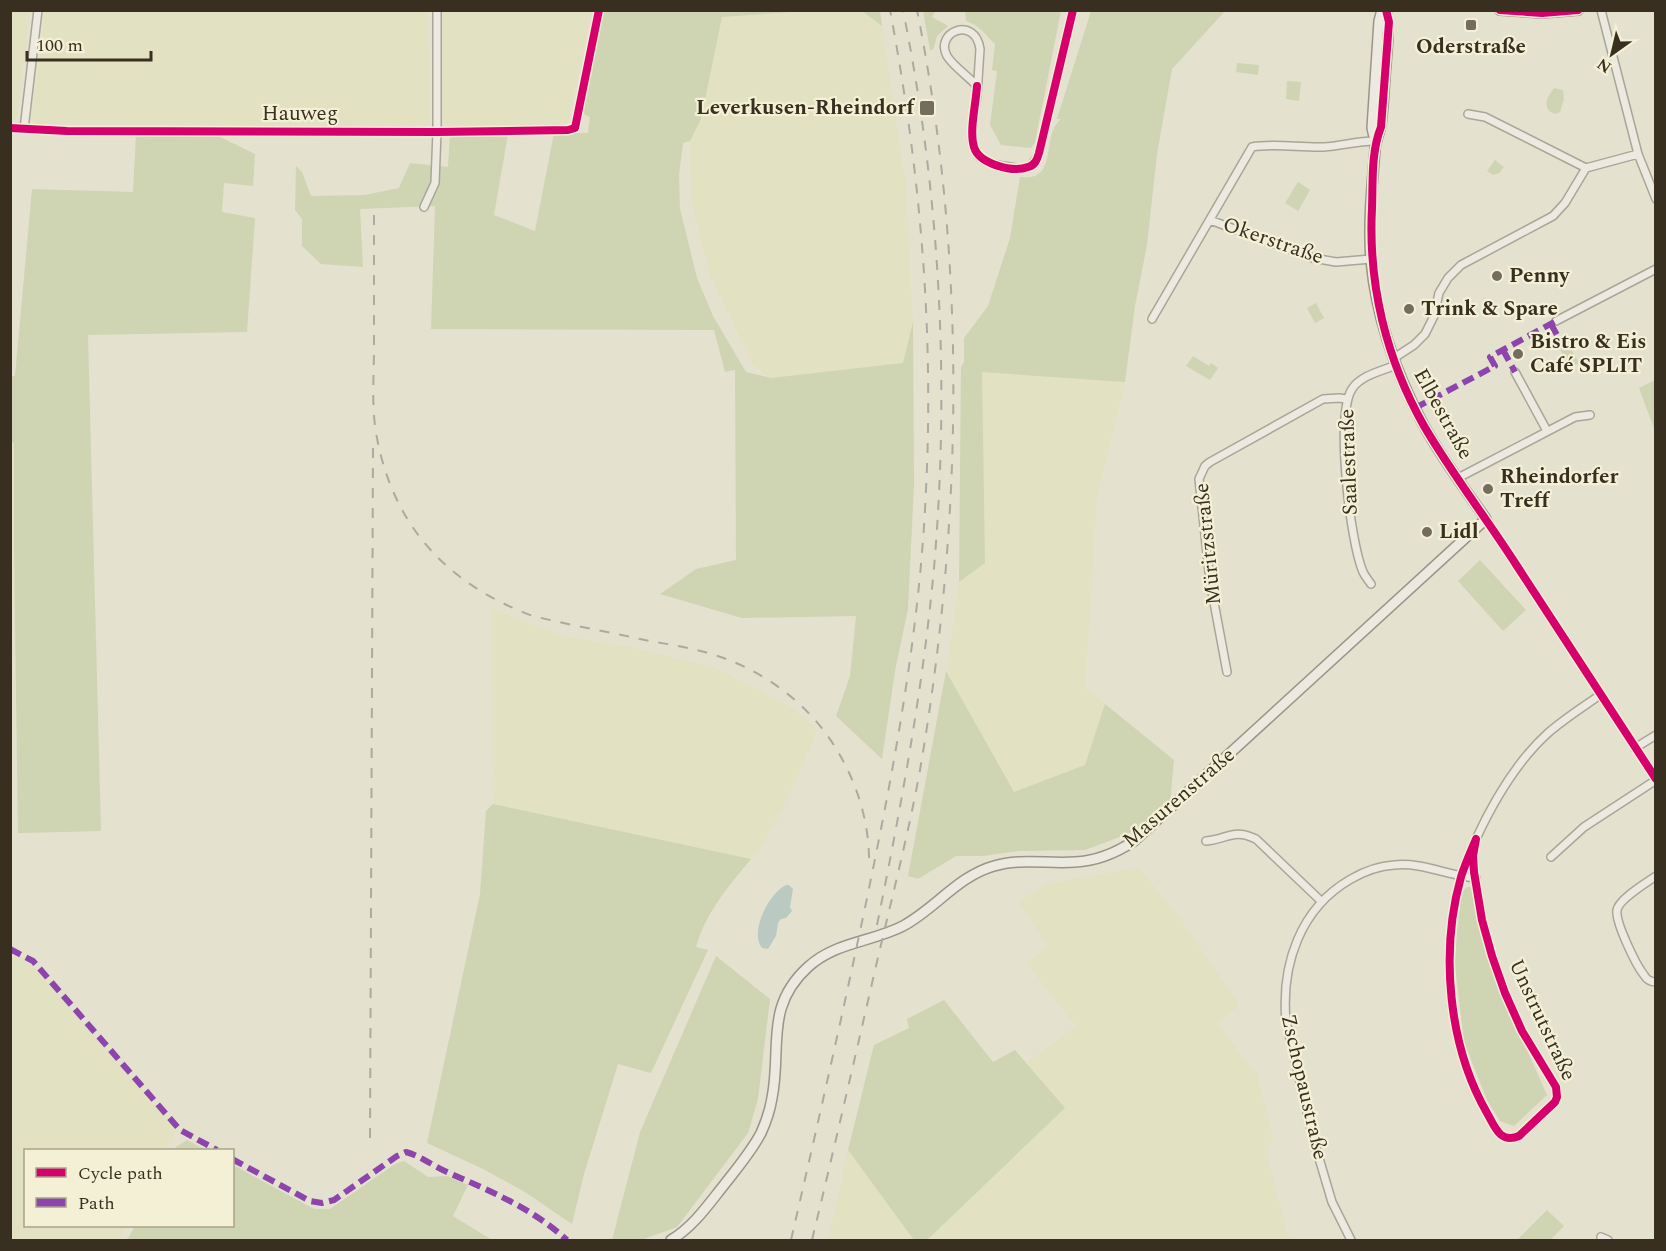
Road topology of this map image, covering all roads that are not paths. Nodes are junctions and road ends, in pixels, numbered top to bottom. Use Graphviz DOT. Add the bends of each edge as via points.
graph roads {
  1 [pos="38,10"];
  2 [pos="437,10"];
  3 [pos="599,10"];
  4 [pos="1073,10"];
  5 [pos="1384,10"];
  6 [pos="1500,10"];
  7 [pos="1578,10"];
  8 [pos="1601,10"];
  9 [pos="977,86"];
  10 [pos="1468,114"];
  11 [pos="10,128"];
  12 [pos="24,129"];
  13 [pos="437,132"];
  14 [pos="1375,141"];
  15 [pos="1638,154"];
  16 [pos="1586,168"];
  17 [pos="1656,199"];
  18 [pos="424,207"];
  19 [pos="1210,220"];
  20 [pos="1371,259"];
  21 [pos="1656,269"];
  22 [pos="1152,319"];
  23 [pos="1556,321"];
  24 [pos="1395,362"];
  25 [pos="1515,372"];
  26 [pos="1346,399"];
  27 [pos="1590,415"];
  28 [pos="1547,431"];
  29 [pos="1458,478"];
  30 [pos="1486,519"];
  31 [pos="1371,584"];
  32 [pos="1227,672"];
  33 [pos="1600,695"];
  34 [pos="1656,735"];
  35 [pos="1635,748"];
  36 [pos="1656,780"];
  37 [pos="1476,839"];
  38 [pos="1206,841"];
  39 [pos="1551,857"];
  40 [pos="1656,876"];
  41 [pos="1461,877"];
  42 [pos="1476,879"];
  43 [pos="1321,901"];
  44 [pos="1656,981"];
  45 [pos="671,1240"];
  46 [pos="1351,1240"];
  1 -- 12 [label="street"];
  2 -- 13 [label="street"];
  3 -- 13 [label="street, Hauweg" via="575,128"];
  4 -- 9 [label="street" via="1036,162 1018,169 994,165 978,155 972,135"];
  5 -- 14 [label="main road, Elbestraße" via="1379,21 1372,118"];
  6 -- 7 [label="main road"];
  8 -- 15 [label="street"];
  9 -- 9 [label="street" via="979,42 969,31 955,30 946,40 946,55"];
  10 -- 16 [label="street" via="1485,117"];
  11 -- 12 [label="street, Hauweg"];
  12 -- 13 [label="street, Hauweg"];
  13 -- 18 [label="street" via="435,183"];
  14 -- 19 [label="street, Okerstraße" via="1326,147 1252,147"];
  14 -- 20 [label="main road, Elbestraße"];
  15 -- 16 [label="street"];
  15 -- 17 [label="street"];
  16 -- 24 [label="street, Saalestraße" via="1565,203 1552,216 1461,266 1448,278 1425,334"];
  19 -- 20 [label="street, Okerstraße" via="1313,258 1336,262"];
  19 -- 22 [label="street, Okerstraße"];
  20 -- 24 [label="main road, Elbestraße"];
  21 -- 23 [label="street"];
  24 -- 26 [label="street, Saalestraße" via="1365,378"];
  24 -- 29 [label="main road, Elbestraße" via="1424,425"];
  25 -- 28 [label="street"];
  26 -- 31 [label="street, Saalestraße" via="1345,450 1353,532 1363,572"];
  26 -- 32 [label="street, Müritzstraße" via="1323,399 1210,462 1201,473 1206,554"];
  27 -- 28 [label="street" via="1575,417"];
  28 -- 29 [label="street"];
  29 -- 30 [label="main road, Elbestraße"];
  30 -- 33 [label="street, Elbestraße"];
  30 -- 45 [label="main road, Masurenstraße" via="1134,841 1091,860 993,866 959,884 909,923 837,948 809,966 788,992 779,1015 773,1089 762,1131 697,1219"];
  33 -- 35 [label="street, Elbestraße"];
  33 -- 37 [label="street, Unstrutstraße" via="1548,733 1523,760 1486,816"];
  34 -- 35 [label="street"];
  35 -- 36 [label="street, Elbestraße"];
  36 -- 39 [label="street" via="1584,827"];
  37 -- 41 [label="street, Unstrutstraße"];
  37 -- 42 [label="street, Unstrutstraße"];
  38 -- 43 [label="street" via="1229,834 1246,834 1256,839"];
  40 -- 44 [label="street" via="1617,911 1640,969 1645,977"];
  41 -- 42 [label="street, Zschopaustraße"];
  41 -- 42 [label="street, Unstrutstraße" via="1451,944 1455,1028 1483,1107 1498,1132 1512,1139 1555,1102 1556,1087 1505,993 1486,933"];
  41 -- 43 [label="street, Zschopaustraße" via="1420,866 1386,866 1358,875"];
  43 -- 46 [label="street, Zschopaustraße" via="1296,943 1288,967 1285,1008 1313,1138 1332,1202"];
}
